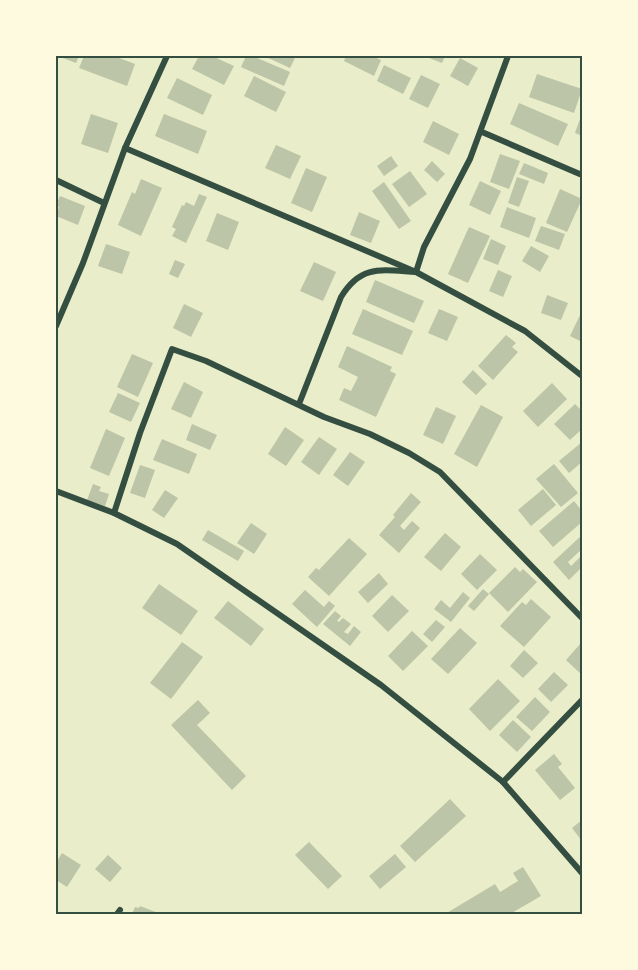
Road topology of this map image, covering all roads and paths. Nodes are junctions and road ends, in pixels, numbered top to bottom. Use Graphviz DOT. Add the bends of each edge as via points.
graph roads {
  1 [pos="166,56"];
  2 [pos="508,56"];
  3 [pos="482,132"];
  4 [pos="125,148"];
  5 [pos="582,175"];
  6 [pos="56,180"];
  7 [pos="104,203"];
  8 [pos="416,272"];
  9 [pos="56,326"];
  10 [pos="582,376"];
  11 [pos="298,404"];
  12 [pos="56,491"];
  13 [pos="114,513"];
  14 [pos="582,618"];
  15 [pos="582,700"];
  16 [pos="503,782"];
  17 [pos="582,873"];
  1 -- 4 [label="street"];
  2 -- 3 [label="street"];
  3 -- 5 [label="street"];
  3 -- 8 [label="street" via="424,247"];
  4 -- 7 [label="street"];
  4 -- 8 [label="street"];
  6 -- 7 [label="street"];
  7 -- 9 [label="street"];
  8 -- 10 [label="street" via="525,330"];
  8 -- 11 [label="street" via="382,270 350,282"];
  11 -- 13 [label="street" via="172,349"];
  11 -- 14 [label="street" via="389,444 440,472"];
  12 -- 13 [label="street"];
  13 -- 16 [label="street" via="177,544 235,583 381,685"];
  15 -- 16 [label="street"];
  16 -- 17 [label="street"];
}
